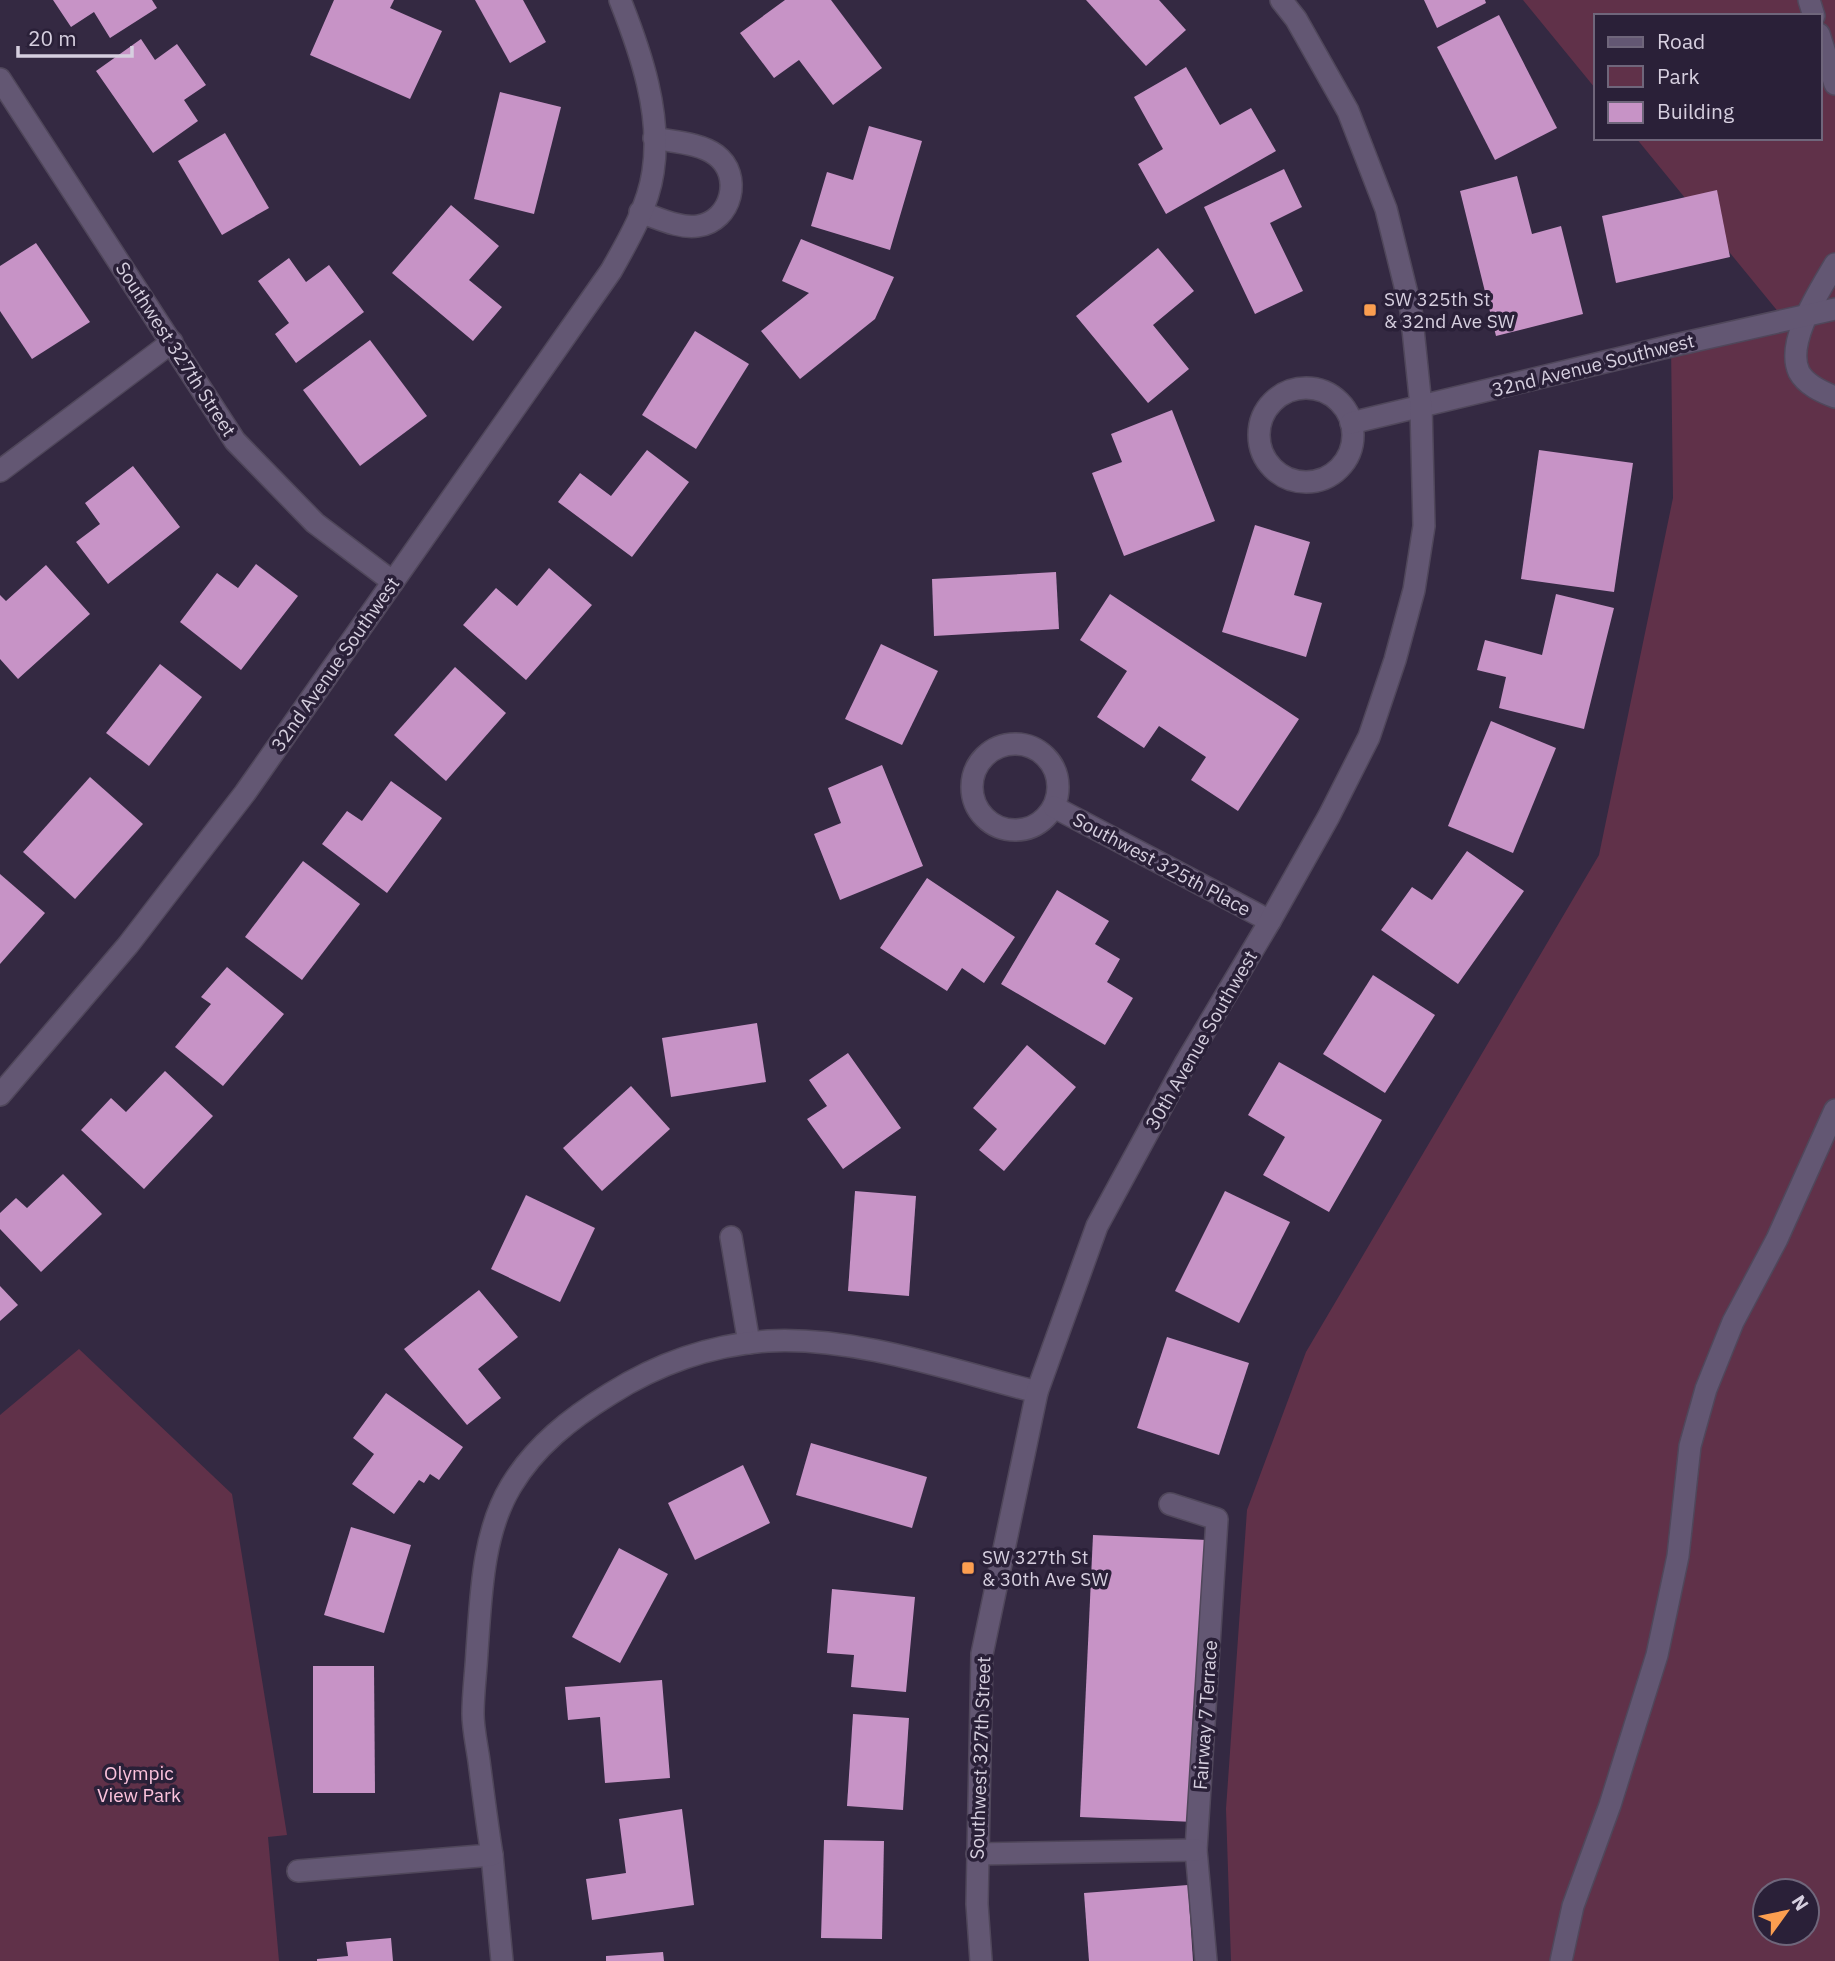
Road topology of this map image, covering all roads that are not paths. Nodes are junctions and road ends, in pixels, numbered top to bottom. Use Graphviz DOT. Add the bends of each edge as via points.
graph roads {
  1 [pos="620,0"];
  2 [pos="1281,0"];
  3 [pos="1821,40"];
  4 [pos="0,79"];
  5 [pos="1835,84"];
  6 [pos="654,138"];
  7 [pos="640,212"];
  8 [pos="1835,264"];
  9 [pos="1835,309"];
  10 [pos="1806,315"];
  11 [pos="172,342"];
  12 [pos="1835,397"];
  13 [pos="1421,406"];
  14 [pos="1351,423"];
  15 [pos="0,471"];
  16 [pos="393,582"];
  17 [pos="1054,807"];
  18 [pos="1270,921"];
  19 [pos="0,1095"];
  20 [pos="1835,1110"];
  21 [pos="731,1237"];
  22 [pos="749,1343"];
  23 [pos="1037,1392"];
  24 [pos="1170,1504"];
  25 [pos="1196,1850"];
  26 [pos="977,1854"];
  27 [pos="492,1855"];
  28 [pos="298,1871"];
  29 [pos="502,1961"];
  30 [pos="981,1961"];
  31 [pos="1206,1961"];
  32 [pos="1561,1961"];
  1 -- 6 [label="street, 32nd Avenue Southwest" via="654,113"];
  2 -- 13 [label="street, 30th Avenue Southwest" via="1348,111 1386,209 1411,310"];
  3 -- 5 [label="street"];
  4 -- 11 [label="street, Southwest 327th Street"];
  6 -- 7 [label="street, 32nd Avenue Southwest" via="653,173"];
  6 -- 7 [label="street" via="716,155 727,166 731,196 713,221 699,226"];
  7 -- 16 [label="street, 32nd Avenue Southwest" via="611,271"];
  8 -- 10 [label="street"];
  9 -- 10 [label="street, 32nd Avenue Southwest"];
  10 -- 12 [label="street" via="1797,343 1798,370 1807,382"];
  10 -- 13 [label="street, 32nd Avenue Southwest"];
  11 -- 15 [label="street"];
  11 -- 16 [label="street, Southwest 327th Street" via="234,440 315,523"];
  13 -- 14 [label="street, 32nd Avenue Southwest"];
  13 -- 18 [label="street, 30th Avenue Southwest" via="1424,526 1414,590 1395,660 1369,737"];
  14 -- 14 [label="street" via="1345,408 1319,389 1287,391 1263,414 1260,445 1278,472 1293,480 1325,478 1348,455"];
  16 -- 19 [label="street, 32nd Avenue Southwest" via="228,815 128,945"];
  17 -- 17 [label="street, Southwest 325th Place" via="1058,778 1042,753 1014,744 999,747 977,767 973,796 979,811 1002,828 1032,827"];
  17 -- 18 [label="street, Southwest 325th Place"];
  18 -- 23 [label="street, 30th Avenue Southwest" via="1097,1226"];
  20 -- 32 [label="street" via="1777,1239 1733,1322 1706,1389 1690,1446 1678,1556 1657,1656 1573,1906"];
  21 -- 22 [label="street"];
  22 -- 23 [label="street" via="825,1343 884,1352"];
  22 -- 27 [label="street" via="680,1358 625,1384 561,1427 510,1487 490,1542 473,1715"];
  23 -- 26 [label="street, Southwest 327th Street" via="982,1654"];
  24 -- 25 [label="street, Fairway 7 Terrace" via="1217,1519"];
  25 -- 26 [label="street"];
  25 -- 31 [label="street, Fairway 7 Terrace"];
  26 -- 30 [label="street, Southwest 327th Street"];
  27 -- 28 [label="street"];
  27 -- 29 [label="street"];
}
